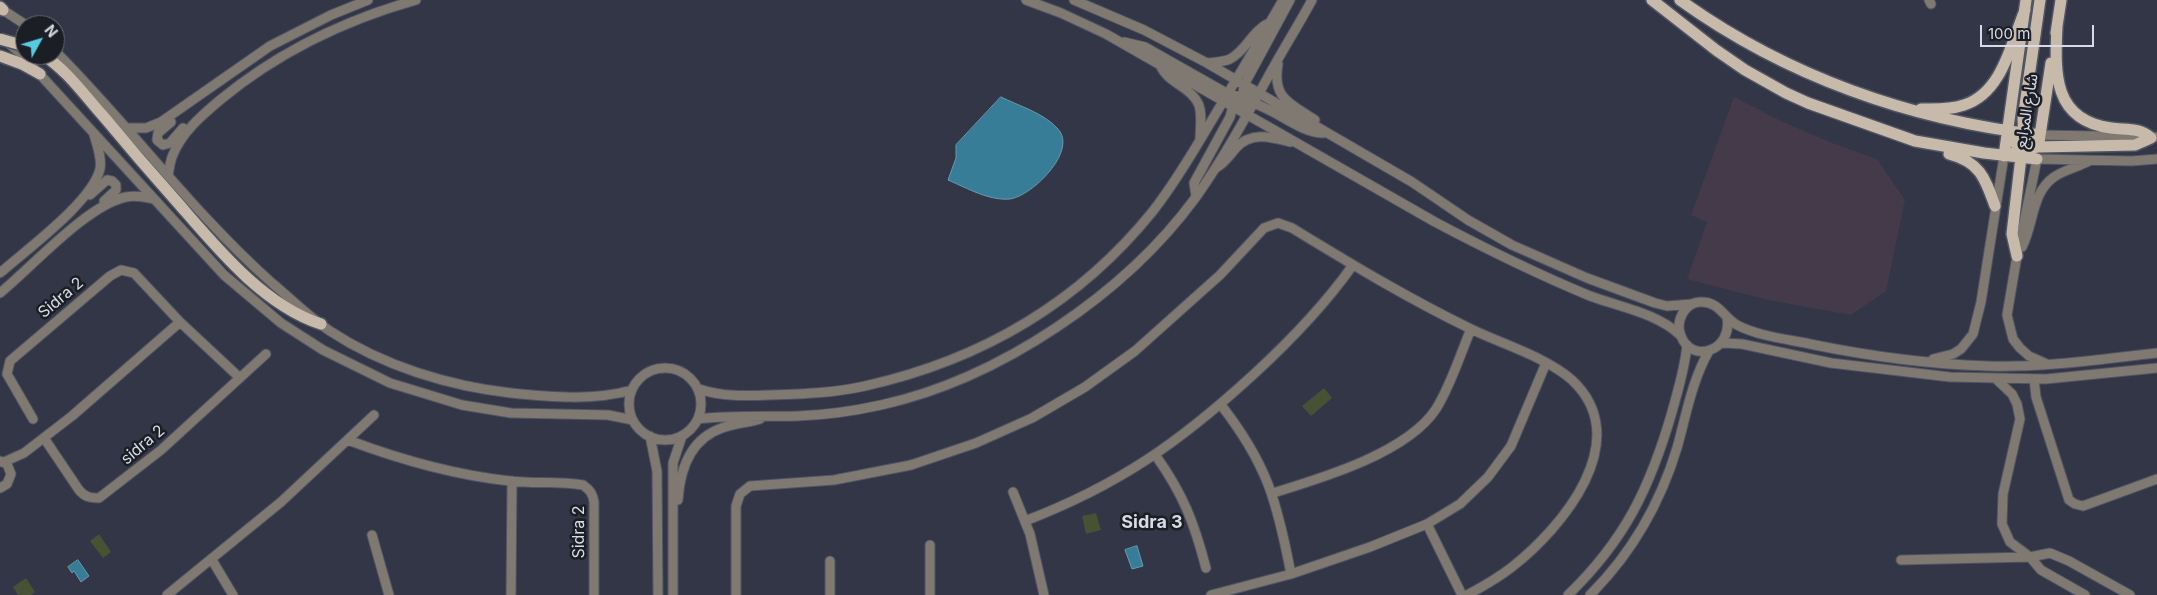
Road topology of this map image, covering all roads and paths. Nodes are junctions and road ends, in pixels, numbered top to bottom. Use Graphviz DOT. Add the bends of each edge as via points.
graph roads {
  1 [pos="368,0"];
  2 [pos="416,0"];
  3 [pos="1026,0"];
  4 [pos="1074,0"];
  5 [pos="1283,0"];
  6 [pos="1290,0"];
  7 [pos="1312,0"];
  8 [pos="1652,0"];
  9 [pos="1680,0"];
  10 [pos="2040,0"];
  11 [pos="2061,0"];
  12 [pos="2025,5"];
  13 [pos="1,8"];
  14 [pos="15,18"];
  15 [pos="1271,22"];
  16 [pos="2057,26"];
  17 [pos="0,38"];
  18 [pos="1119,42"];
  19 [pos="15,43"];
  20 [pos="0,56"];
  21 [pos="1280,56"];
  22 [pos="65,62"];
  23 [pos="1207,63"];
  24 [pos="54,65"];
  25 [pos="1160,65"];
  26 [pos="40,74"];
  27 [pos="1240,83"];
  28 [pos="1258,94"];
  29 [pos="1234,99"];
  30 [pos="195,100"];
  31 [pos="1253,103"];
  32 [pos="1910,110"];
  33 [pos="203,114"];
  34 [pos="1247,114"];
  35 [pos="125,128"];
  36 [pos="93,132"];
  37 [pos="2007,132"];
  38 [pos="1327,133"];
  39 [pos="2040,135"];
  40 [pos="2154,138"];
  41 [pos="1200,141"];
  42 [pos="1915,141"];
  43 [pos="1303,145"];
  44 [pos="2026,149"];
  45 [pos="2004,153"];
  46 [pos="2090,160"];
  47 [pos="2157,160"];
  48 [pos="1214,168"];
  49 [pos="168,176"];
  50 [pos="1196,196"];
  51 [pos="153,199"];
  52 [pos="81,201"];
  53 [pos="1994,206"];
  54 [pos="98,208"];
  55 [pos="2017,256"];
  56 [pos="1353,265"];
  57 [pos="0,273"];
  58 [pos="0,293"];
  59 [pos="1692,304"];
  60 [pos="1727,318"];
  61 [pos="180,322"];
  62 [pos="321,324"];
  63 [pos="1471,329"];
  64 [pos="1680,335"];
  65 [pos="1722,343"];
  66 [pos="1687,345"];
  67 [pos="1709,351"];
  68 [pos="2157,353"];
  69 [pos="266,354"];
  70 [pos="1923,361"];
  71 [pos="1546,363"];
  72 [pos="2050,365"];
  73 [pos="2157,368"];
  74 [pos="240,378"];
  75 [pos="1995,378"];
  76 [pos="2034,379"];
  77 [pos="699,389"];
  78 [pos="632,390"];
  79 [pos="1221,405"];
  80 [pos="770,415"];
  81 [pos="374,416"];
  82 [pos="33,419"];
  83 [pos="698,419"];
  84 [pos="633,420"];
  85 [pos="650,436"];
  86 [pos="682,436"];
  87 [pos="44,438"];
  88 [pos="348,440"];
  89 [pos="24,453"];
  90 [pos="1156,456"];
  91 [pos="2,462"];
  92 [pos="10,470"];
  93 [pos="2157,479"];
  94 [pos="512,481"];
  95 [pos="0,488"];
  96 [pos="1013,492"];
  97 [pos="1273,493"];
  98 [pos="673,517"];
  99 [pos="1025,521"];
  100 [pos="1427,524"];
  101 [pos="372,534"];
  102 [pos="930,545"];
  103 [pos="2030,557"];
  104 [pos="212,560"];
  105 [pos="1901,560"];
  106 [pos="830,561"];
  107 [pos="1206,568"];
  108 [pos="1291,574"];
  109 [pos="167,595"];
  110 [pos="233,595"];
  111 [pos="389,595"];
  112 [pos="512,595"];
  113 [pos="594,595"];
  114 [pos="658,595"];
  115 [pos="673,595"];
  116 [pos="736,595"];
  117 [pos="830,595"];
  118 [pos="930,595"];
  119 [pos="1044,595"];
  120 [pos="1212,595"];
  121 [pos="1462,595"];
  122 [pos="1467,595"];
  123 [pos="1568,595"];
  124 [pos="1590,595"];
  125 [pos="2085,595"];
  126 [pos="2130,595"];
  1 -- 30 [label="street" via="330,15 270,46"];
  2 -- 33 [label="street" via="361,18 305,44 252,76"];
  3 -- 18 [label="street" via="1076,19"];
  4 -- 23 [label="street" via="1138,27"];
  5 -- 15 [label="street"];
  6 -- 27 [label="street"];
  7 -- 21 [label="street"];
  8 -- 42 [label="main road" via="1716,50 1772,86 1808,103"];
  9 -- 32 [label="main road" via="1710,22 1775,59 1844,88"];
  10 -- 44 [label="main road" via="2023,119"];
  11 -- 16 [label="main road, شارع المرابع"];
  12 -- 32 [label="main road" via="1999,74 1980,97 1954,108"];
  12 -- 37 [label="main road, شارع المرابع"];
  13 -- 14 [label="street"];
  15 -- 23 [label="street" via="1257,30 1232,58"];
  15 -- 27 [label="street"];
  16 -- 39 [label="main road, شارع المرابع"];
  16 -- 40 [label="main road" via="2058,83 2071,108 2091,123 2137,130"];
  17 -- 19 [label="main road, bridge"];
  17 -- 26 [label="street"];
  18 -- 25 [label="street"];
  18 -- 29 [label="street" via="1145,46"];
  20 -- 26 [label="main road"];
  21 -- 28 [label="street"];
  21 -- 38 [label="street" via="1276,82 1281,96 1318,122"];
  22 -- 35 [label="street"];
  23 -- 27 [label="street"];
  24 -- 62 [label="main road" via="243,273 297,315"];
  25 -- 29 [label="street"];
  25 -- 41 [label="street" via="1168,77 1192,92 1198,102"];
  26 -- 36 [label="street"];
  27 -- 28 [label="street"];
  27 -- 29 [label="street"];
  28 -- 29 [label="street"];
  28 -- 31 [label="street"];
  28 -- 38 [label="street"];
  29 -- 31 [label="street"];
  29 -- 34 [label="street"];
  29 -- 41 [label="street"];
  29 -- 50 [label="street" via="1230,117 1194,183"];
  30 -- 33 [label="street" via="158,133 157,140 163,145 170,144 192,120"];
  30 -- 35 [label="street" via="153,126"];
  31 -- 34 [label="street"];
  31 -- 38 [label="street" via="1313,132"];
  32 -- 37 [label="main road"];
  33 -- 49 [label="street" via="177,146"];
  34 -- 43 [label="street"];
  34 -- 48 [label="street"];
  35 -- 49 [label="street"];
  36 -- 51 [label="street"];
  36 -- 52 [label="street" via="100,169"];
  37 -- 44 [label="main road"];
  37 -- 45 [label="main road, شارع المرابع"];
  38 -- 59 [label="street" via="1512,245 1654,304"];
  39 -- 40 [label="street"];
  39 -- 44 [label="main road"];
  39 -- 44 [label="main road, شارع المرابع"];
  40 -- 44 [label="main road" via="2135,145"];
  41 -- 77 [label="street" via="1154,210 1110,258 1059,301 995,341 922,372 853,389 810,394 731,396"];
  42 -- 45 [label="main road"];
  42 -- 53 [label="main road" via="1972,163 1984,176"];
  43 -- 48 [label="street" via="1264,136 1254,137 1245,140 1226,161"];
  43 -- 64 [label="street" via="1485,249 1591,296 1660,320"];
  44 -- 45 [label="main road, شارع المرابع"];
  44 -- 46 [label="street"];
  44 -- 55 [label="main road" via="2012,234"];
  45 -- 53 [label="street"];
  46 -- 47 [label="street"];
  46 -- 55 [label="street" via="2058,175 2046,185"];
  48 -- 50 [label="street"];
  49 -- 62 [label="street" via="240,253"];
  50 -- 80 [label="street" via="1150,250 1118,281 1069,319 1008,355 944,385 883,404 827,414"];
  51 -- 54 [label="street" via="126,197"];
  51 -- 84 [label="street" via="224,275 262,308 302,337 367,373 430,396 487,409 536,415 608,415"];
  52 -- 54 [label="street" via="102,183 112,181 116,190"];
  52 -- 57 [label="street"];
  53 -- 70 [label="street" via="1981,302 1973,334 1953,354"];
  54 -- 58 [label="street"];
  55 -- 72 [label="street" via="2007,315 2009,329 2013,339 2029,356"];
  56 -- 63 [label="street"];
  56 -- 79 [label="street" via="1297,334"];
  56 -- 116 [label="street" via="1285,225 1270,224 1220,275 1135,351 1085,387 1032,418 947,454 901,467 834,480 750,486 737,500"];
  59 -- 60 [label="street" via="1710,303"];
  59 -- 64 [label="street" via="1679,321"];
  60 -- 65 [label="street" via="1728,332"];
  60 -- 70 [label="street" via="1747,330 1791,340"];
  61 -- 74 [label="street, Sidra 2"];
  61 -- 82 [label="street, Sidra 2" via="134,273 115,272 10,361 7,374"];
  61 -- 87 [label="street"];
  62 -- 78 [label="street" via="358,347 398,365 470,386 562,396 605,396"];
  63 -- 71 [label="street"];
  63 -- 97 [label="street" via="1435,410 1408,438 1369,458"];
  64 -- 66 [label="street"];
  65 -- 67 [label="street"];
  65 -- 75 [label="street" via="1871,369"];
  66 -- 67 [label="street"];
  66 -- 123 [label="street" via="1684,368 1662,445 1639,503 1605,555"];
  67 -- 124 [label="street" via="1655,505 1618,564"];
  68 -- 72 [label="street"];
  69 -- 74 [label="street, sidra 2"];
  70 -- 72 [label="street" via="1987,366"];
  71 -- 100 [label="street" via="1519,428 1500,462 1467,497"];
  71 -- 122 [label="street" via="1572,380 1590,406 1597,436 1592,467 1570,506 1533,549 1496,578"];
  73 -- 76 [label="street"];
  74 -- 87 [label="street, sidra 2" via="161,450 99,498 91,498 79,490"];
  75 -- 76 [label="street"];
  75 -- 103 [label="street" via="2012,394 2020,419 2003,494 2002,524 2010,542"];
  76 -- 93 [label="street" via="2036,397 2069,500 2083,506"];
  77 -- 78 [label="street" via="686,374 674,368 661,367 648,371"];
  77 -- 83 [label="street" via="702,404"];
  78 -- 84 [label="street" via="629,400"];
  79 -- 90 [label="street"];
  79 -- 97 [label="street" via="1251,447"];
  80 -- 83 [label="street"];
  80 -- 98 [label="street" via="722,428 700,441 686,461"];
  81 -- 88 [label="street"];
  83 -- 86 [label="street"];
  84 -- 85 [label="street"];
  85 -- 86 [label="street" via="666,440"];
  85 -- 114 [label="street" via="657,471"];
  86 -- 98 [label="street" via="673,463"];
  87 -- 89 [label="street"];
  88 -- 94 [label="street, Sidra 2" via="428,467"];
  88 -- 104 [label="street" via="282,502"];
  89 -- 91 [label="street"];
  89 -- 92 [label="street"];
  90 -- 99 [label="street" via="1094,492"];
  90 -- 107 [label="street" via="1185,502"];
  91 -- 92 [label="street"];
  92 -- 95 [label="street" via="9,481"];
  94 -- 112 [label="street"];
  94 -- 113 [label="street, Sidra 2" via="576,484 589,489 594,502"];
  96 -- 99 [label="street"];
  97 -- 108 [label="street"];
  98 -- 115 [label="street"];
  99 -- 119 [label="street"];
  100 -- 108 [label="street"];
  100 -- 121 [label="street"];
  101 -- 111 [label="street"];
  102 -- 118 [label="street"];
  103 -- 105 [label="street"];
  103 -- 125 [label="street" via="2041,570"];
  103 -- 126 [label="street" via="2050,553"];
  104 -- 109 [label="street"];
  104 -- 110 [label="street"];
  106 -- 117 [label="street"];
  108 -- 120 [label="street"];
}
